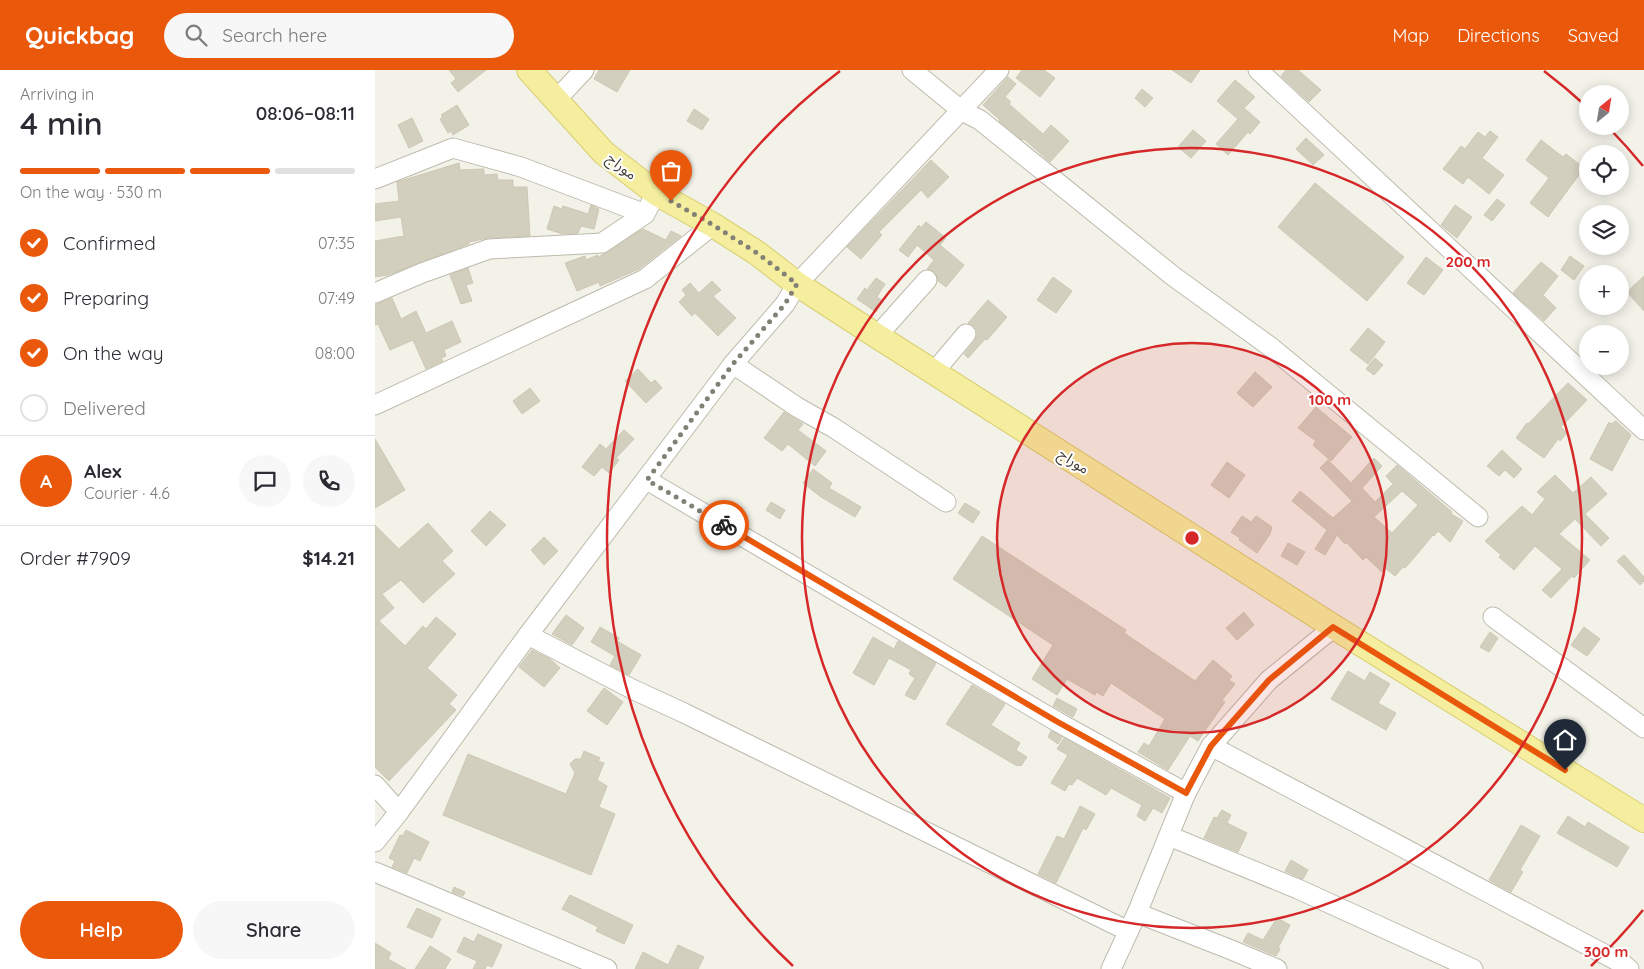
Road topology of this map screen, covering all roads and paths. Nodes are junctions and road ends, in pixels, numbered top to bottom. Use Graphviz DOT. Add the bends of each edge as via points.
graph roads {
  1 [pos="529,70"];
  2 [pos="584,70"];
  3 [pos="912,70"];
  4 [pos="999,70"];
  5 [pos="1258,70"];
  6 [pos="555,100"];
  7 [pos="962,111"];
  8 [pos="375,179"];
  9 [pos="656,193"];
  10 [pos="645,214"];
  11 [pos="713,225"];
  12 [pos="927,280"];
  13 [pos="797,284"];
  14 [pos="375,293"];
  15 [pos="966,334"];
  16 [pos="877,336"];
  17 [pos="733,364"];
  18 [pos="934,372"];
  19 [pos="375,405"];
  20 [pos="1644,430"];
  21 [pos="647,480"];
  22 [pos="945,502"];
  23 [pos="1478,517"];
  24 [pos="1493,617"];
  25 [pos="1333,627"];
  26 [pos="528,634"];
  27 [pos="1644,728"];
  28 [pos="1211,746"];
  29 [pos="375,785"];
  30 [pos="1186,793"];
  31 [pos="399,812"];
  32 [pos="1644,820"];
  33 [pos="1169,836"];
  34 [pos="375,842"];
  35 [pos="375,872"];
  36 [pos="1137,913"];
  37 [pos="1128,931"];
  38 [pos="607,969"];
  39 [pos="1111,969"];
  40 [pos="1277,969"];
  41 [pos="1473,969"];
  42 [pos="1629,969"];
  1 -- 6 [label="main road, موراج"];
  2 -- 6 [label="street"];
  3 -- 7 [label="street"];
  4 -- 7 [label="street"];
  5 -- 20 [label="street"];
  6 -- 9 [label="main road, موراج" via="604,153"];
  7 -- 13 [label="street"];
  7 -- 23 [label="street" via="980,120 1173,276 1272,348"];
  8 -- 10 [label="street" via="453,148 521,167"];
  9 -- 10 [label="street"];
  9 -- 11 [label="main road, موراج"];
  10 -- 14 [label="street" via="602,243 489,249"];
  11 -- 13 [label="main road, موراج"];
  11 -- 19 [label="street" via="645,279"];
  12 -- 16 [label="street"];
  13 -- 16 [label="main road, موراج"];
  13 -- 17 [label="street" via="785,304"];
  15 -- 18 [label="street"];
  16 -- 18 [label="main road, موراج"];
  17 -- 21 [label="street"];
  17 -- 22 [label="street"];
  18 -- 25 [label="main road, موراج"];
  21 -- 26 [label="street"];
  21 -- 30 [label="street" via="1056,721"];
  24 -- 27 [label="street"];
  25 -- 28 [label="street" via="1269,680"];
  25 -- 32 [label="main road, موراج"];
  26 -- 31 [label="street"];
  26 -- 37 [label="street" via="632,689"];
  28 -- 30 [label="street"];
  28 -- 42 [label="street"];
  29 -- 31 [label="street"];
  30 -- 33 [label="street"];
  31 -- 34 [label="street"];
  33 -- 36 [label="street"];
  33 -- 41 [label="street" via="1298,888"];
  35 -- 38 [label="street"];
  36 -- 37 [label="street"];
  36 -- 40 [label="street"];
  37 -- 39 [label="street"];
}
